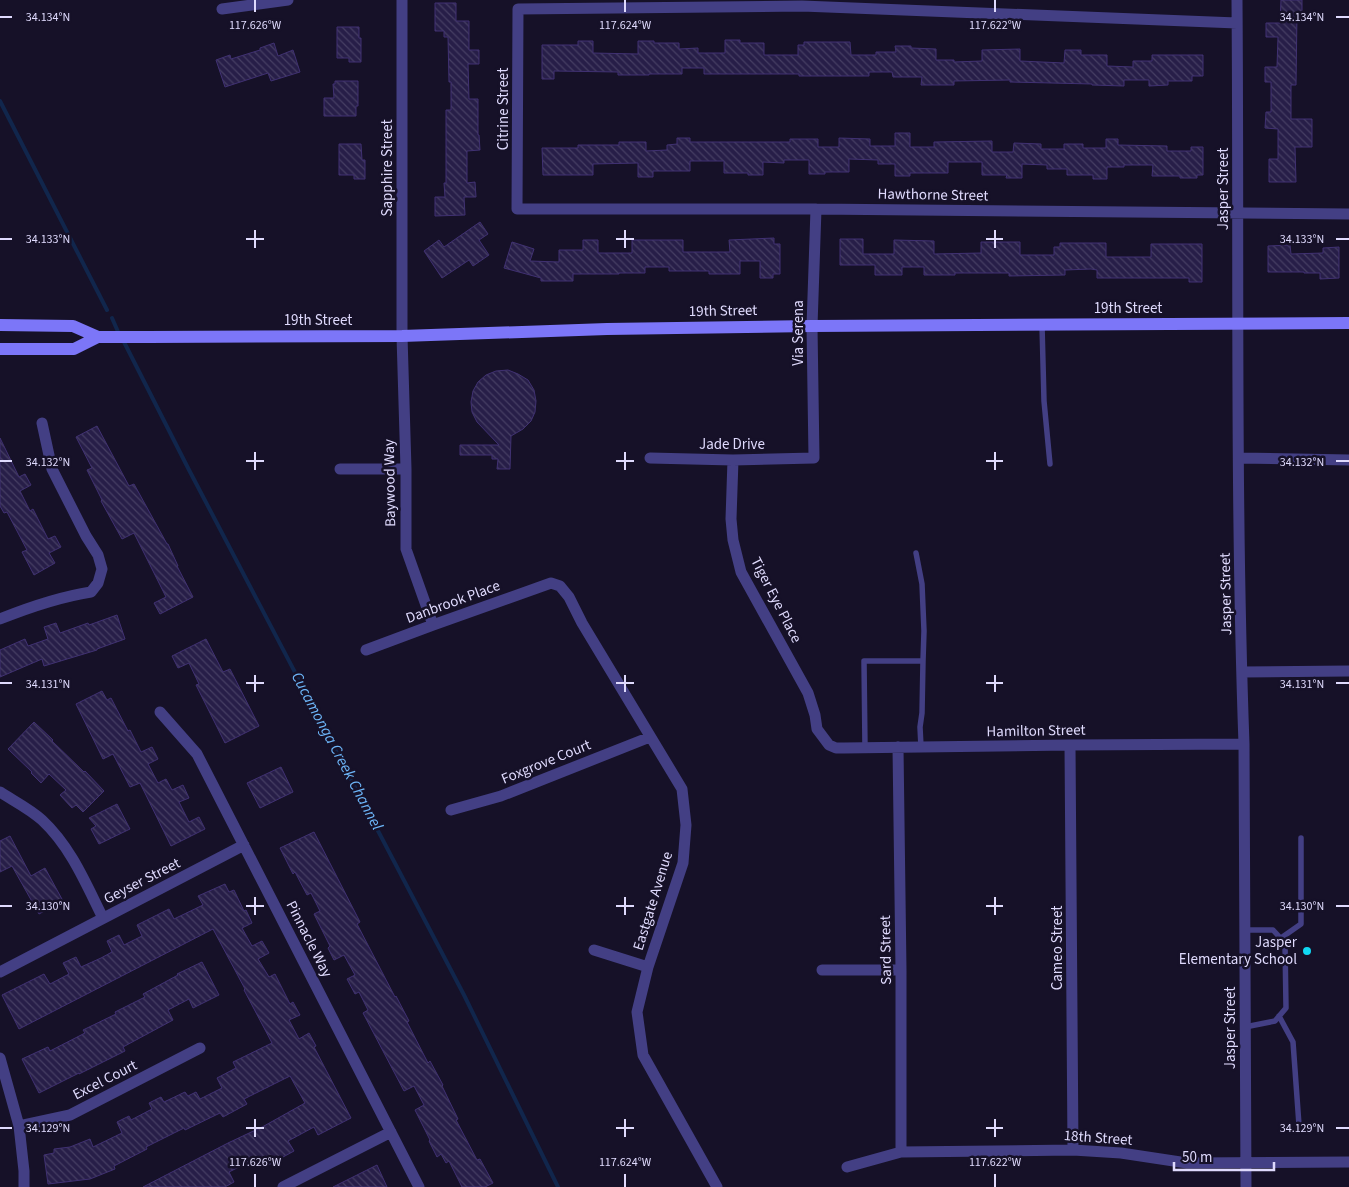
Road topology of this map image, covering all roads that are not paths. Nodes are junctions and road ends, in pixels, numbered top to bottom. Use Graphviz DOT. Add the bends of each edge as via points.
graph roads {
  1 [pos="288,0"];
  2 [pos="402,0"];
  3 [pos="1237,0"];
  4 [pos="222,9"];
  5 [pos="1237,23"];
  6 [pos="517,209"];
  7 [pos="816,209"];
  8 [pos="1238,213"];
  9 [pos="1349,214"];
  10 [pos="1349,323"];
  11 [pos="1238,324"];
  12 [pos="0,325"];
  13 [pos="1042,325"];
  14 [pos="812,326"];
  15 [pos="402,336"];
  16 [pos="98,337"];
  17 [pos="0,349"];
  18 [pos="42,423"];
  19 [pos="650,458"];
  20 [pos="814,458"];
  21 [pos="1239,458"];
  22 [pos="733,460"];
  23 [pos="1349,460"];
  24 [pos="1050,464"];
  25 [pos="340,469"];
  26 [pos="406,469"];
  27 [pos="916,552"];
  28 [pos="551,583"];
  29 [pos="0,618"];
  30 [pos="433,625"];
  31 [pos="366,650"];
  32 [pos="923,661"];
  33 [pos="1349,671"];
  34 [pos="1242,672"];
  35 [pos="160,712"];
  36 [pos="650,737"];
  37 [pos="1244,744"];
  38 [pos="829,745"];
  39 [pos="1070,745"];
  40 [pos="920,747"];
  41 [pos="864,748"];
  42 [pos="898,748"];
  43 [pos="0,792"];
  44 [pos="451,810"];
  45 [pos="1301,838"];
  46 [pos="244,845"];
  47 [pos="103,918"];
  48 [pos="1245,930"];
  49 [pos="1281,938"];
  50 [pos="594,950"];
  51 [pos="648,967"];
  52 [pos="822,970"];
  53 [pos="901,970"];
  54 [pos="0,972"];
  55 [pos="1279,1016"];
  56 [pos="1245,1027"];
  57 [pos="200,1048"];
  58 [pos="0,1058"];
  59 [pos="1299,1125"];
  60 [pos="19,1126"];
  61 [pos="391,1132"];
  62 [pos="1073,1150"];
  63 [pos="902,1152"];
  64 [pos="1349,1162"];
  65 [pos="1245,1163"];
  66 [pos="847,1166"];
  67 [pos="24,1187"];
  68 [pos="283,1187"];
  69 [pos="419,1187"];
  70 [pos="717,1187"];
  71 [pos="1246,1187"];
  1 -- 4 [label="street"];
  2 -- 15 [label="street, Sapphire Street"];
  3 -- 5 [label="street, Jasper Street"];
  5 -- 6 [label="street, Citrine Street" via="802,6 518,9"];
  5 -- 8 [label="street, Jasper Street"];
  6 -- 7 [label="street, Hawthorne Street"];
  7 -- 8 [label="street, Hawthorne Street"];
  7 -- 14 [label="street, Via Serena"];
  8 -- 9 [label="street, Hawthorne Street"];
  8 -- 11 [label="street, Jasper Street"];
  10 -- 11 [label="main road, 19th Street"];
  11 -- 13 [label="main road, 19th Street"];
  11 -- 21 [label="street, Jasper Street"];
  12 -- 16 [label="main road" via="73,326"];
  13 -- 14 [label="main road, 19th Street"];
  13 -- 24 [label="lane"];
  14 -- 15 [label="main road, 19th Street"];
  14 -- 20 [label="street, Via Serena"];
  15 -- 16 [label="main road, 19th Street"];
  15 -- 26 [label="street, Baywood Way"];
  16 -- 17 [label="main road" via="74,349"];
  18 -- 29 [label="street" via="52,469 98,555 102,569 91,592 58,598"];
  19 -- 22 [label="street, Jade Drive"];
  20 -- 22 [label="street, Jade Drive"];
  21 -- 23 [label="street"];
  21 -- 34 [label="street, Jasper Street"];
  22 -- 38 [label="street, Tiger Eye Place" via="731,519 741,572 808,693 817,729"];
  25 -- 26 [label="street"];
  26 -- 30 [label="street, Baywood Way" via="406,549"];
  27 -- 32 [label="lane" via="922,584"];
  28 -- 30 [label="street, Danbrook Place"];
  28 -- 36 [label="street, Eastgate Avenue" via="560,586 568,597"];
  30 -- 31 [label="street, Danbrook Place"];
  32 -- 40 [label="lane"];
  32 -- 41 [label="lane" via="864,661"];
  33 -- 34 [label="street"];
  34 -- 37 [label="street, Jasper Street"];
  35 -- 46 [label="street, Pinnacle Way" via="197,754"];
  36 -- 44 [label="street, Foxgrove Court" via="500,796"];
  36 -- 51 [label="street, Eastgate Avenue" via="682,789 686,825 683,863"];
  37 -- 39 [label="street, Hamilton Street"];
  37 -- 48 [label="street, Jasper Street"];
  38 -- 41 [label="street, Hamilton Street"];
  39 -- 40 [label="street, Hamilton Street"];
  39 -- 62 [label="street, Cameo Street"];
  40 -- 42 [label="street, Hamilton Street"];
  41 -- 42 [label="street, Hamilton Street"];
  42 -- 53 [label="street, Sard Street"];
  43 -- 47 [label="street" via="41,819 53,831 81,873"];
  45 -- 49 [label="lane" via="1301,924"];
  46 -- 47 [label="street, Geyser Street"];
  46 -- 61 [label="street, Pinnacle Way"];
  47 -- 54 [label="street, Geyser Street"];
  48 -- 49 [label="lane" via="1273,930"];
  48 -- 56 [label="street, Jasper Street"];
  49 -- 55 [label="lane" via="1286,943 1286,1008"];
  50 -- 51 [label="street"];
  51 -- 70 [label="street, Eastgate Avenue" via="637,1012 643,1055"];
  52 -- 53 [label="street"];
  53 -- 63 [label="street, Sard Street"];
  55 -- 56 [label="lane" via="1275,1021"];
  55 -- 59 [label="lane" via="1293,1042"];
  56 -- 65 [label="street, Jasper Street"];
  57 -- 60 [label="street, Excel Court" via="70,1115"];
  58 -- 60 [label="street"];
  60 -- 67 [label="street"];
  61 -- 68 [label="street"];
  61 -- 69 [label="street, Pinnacle Way"];
  62 -- 63 [label="street, 18th Street"];
  62 -- 65 [label="street, 18th Street" via="1188,1163"];
  63 -- 66 [label="street, 18th Street"];
  64 -- 65 [label="street, 18th Street"];
  65 -- 71 [label="street, Jasper Street"];
}
